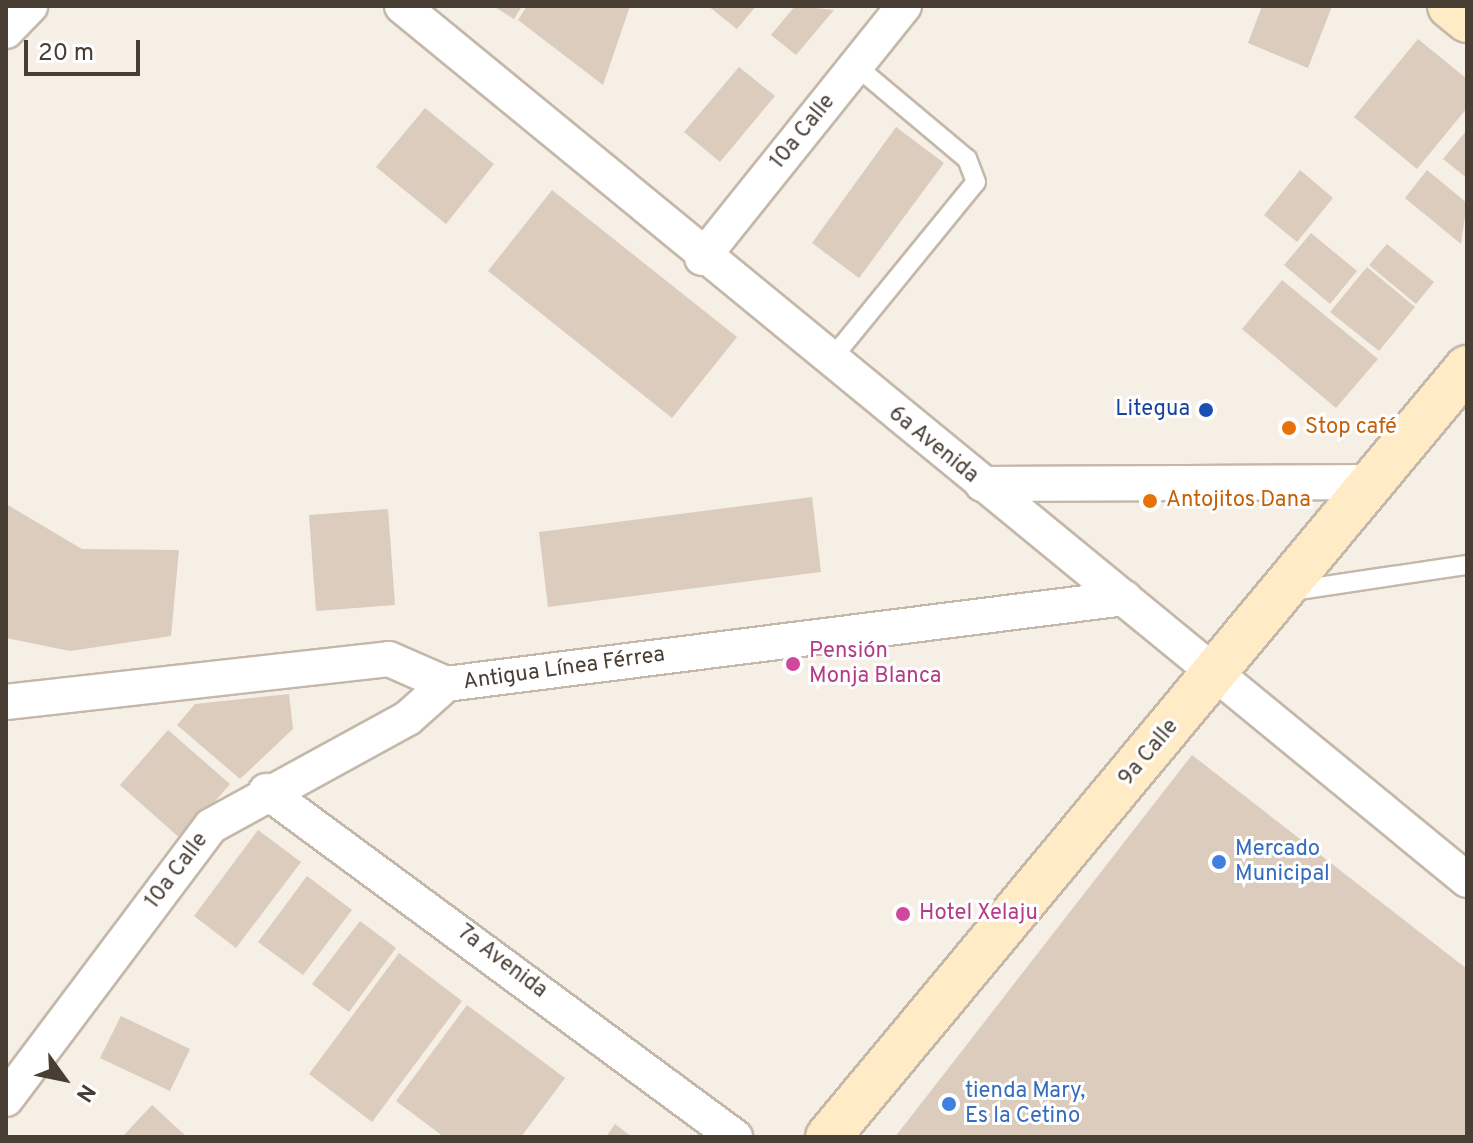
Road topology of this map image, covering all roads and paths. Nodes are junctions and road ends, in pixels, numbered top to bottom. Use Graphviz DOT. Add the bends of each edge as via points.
graph roads {
  1 [pos="30,6"];
  2 [pos="402,6"];
  3 [pos="904,6"];
  4 [pos="1450,6"];
  5 [pos="1467,20"];
  6 [pos="6,31"];
  7 [pos="856,66"];
  8 [pos="702,258"];
  9 [pos="829,362"];
  10 [pos="1467,368"];
  11 [pos="1373,482"];
  12 [pos="982,484"];
  13 [pos="1467,565"];
  14 [pos="1282,592"];
  15 [pos="1125,598"];
  16 [pos="1216,672"];
  17 [pos="446,684"];
  18 [pos="6,702"];
  19 [pos="266,791"];
  20 [pos="1467,880"];
  21 [pos="6,1099"];
  22 [pos="735,1137"];
  23 [pos="828,1137"];
  1 -- 6 [label="street"];
  2 -- 8 [label="street, 6a Avenida"];
  3 -- 7 [label="street, 10a Calle"];
  4 -- 5 [label="street"];
  7 -- 8 [label="street, 10a Calle"];
  7 -- 9 [label="lane" via="967,159 976,182"];
  8 -- 9 [label="street, 6a Avenida"];
  9 -- 12 [label="street, 6a Avenida"];
  10 -- 11 [label="street, 9a Calle"];
  11 -- 12 [label="street"];
  11 -- 14 [label="street, 9a Calle"];
  12 -- 15 [label="street, 6a Avenida"];
  13 -- 14 [label="lane"];
  14 -- 16 [label="street, 9a Calle"];
  15 -- 16 [label="street, 6a Avenida"];
  15 -- 17 [label="street, Antigua Línea Férrea"];
  16 -- 20 [label="street, 6a Avenida"];
  16 -- 23 [label="street, 9a Calle"];
  17 -- 18 [label="street, Antigua Línea Férrea" via="389,659"];
  17 -- 19 [label="street, 10a Calle" via="408,718"];
  19 -- 21 [label="street, 10a Calle" via="211,826"];
  19 -- 22 [label="street, 7a Avenida"];
}
